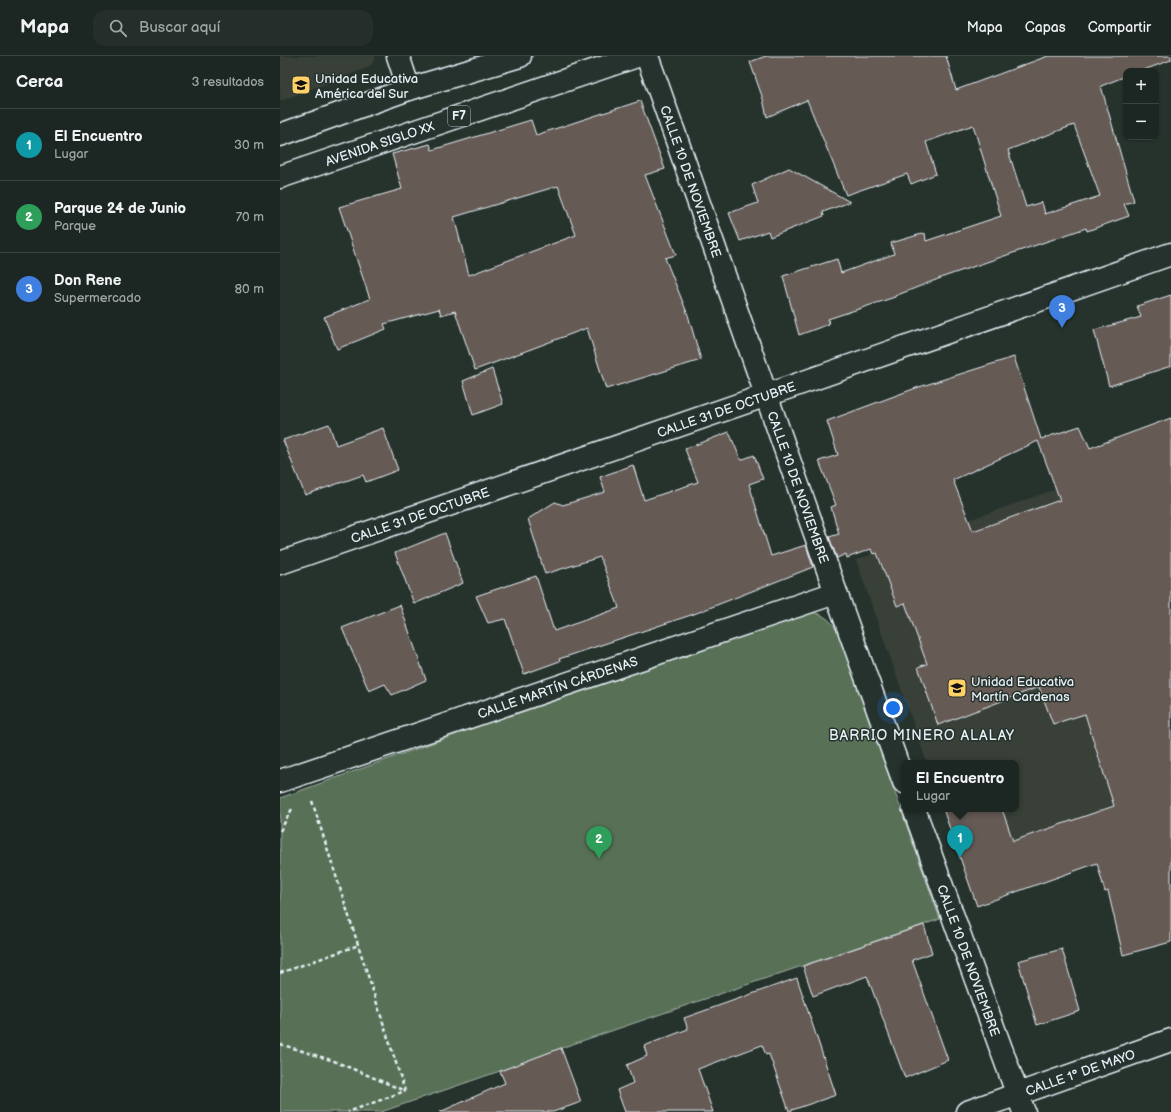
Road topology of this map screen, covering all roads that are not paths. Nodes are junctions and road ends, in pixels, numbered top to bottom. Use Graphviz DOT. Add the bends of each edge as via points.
graph roads {
  1 [pos="398,56"];
  2 [pos="520,56"];
  3 [pos="637,56"];
  4 [pos="647,56"];
  5 [pos="409,89"];
  6 [pos="280,136"];
  7 [pos="280,177"];
  8 [pos="1171,254"];
  9 [pos="767,395"];
  10 [pos="280,563"];
  11 [pos="835,593"];
  12 [pos="901,774"];
  13 [pos="280,781"];
  14 [pos="915,812"];
  15 [pos="1171,1040"];
  16 [pos="1021,1103"];
  17 [pos="967,1112"];
  1 -- 5 [label="main road"];
  2 -- 5 [label="main road"];
  3 -- 7 [label="main road, AVENIDA SIGLO XX / F7"];
  4 -- 9 [label="main road, CALLE 10 DE NOVIEMBRE"];
  5 -- 6 [label="main road"];
  8 -- 9 [label="main road, CALLE 31 DE OCTUBRE"];
  9 -- 10 [label="main road, CALLE 31 DE OCTUBRE"];
  9 -- 11 [label="main road, CALLE 10 DE NOVIEMBRE"];
  11 -- 12 [label="main road, CALLE 10 DE NOVIEMBRE"];
  11 -- 13 [label="main road, CALLE MARTÍN CÁRDENAS"];
  14 -- 16 [label="main road, CALLE 10 DE NOVIEMBRE"];
  15 -- 16 [label="main road, CALLE 1° DE MAYO"];
  16 -- 17 [label="main road, CALLE 1° DE MAYO"];
}
